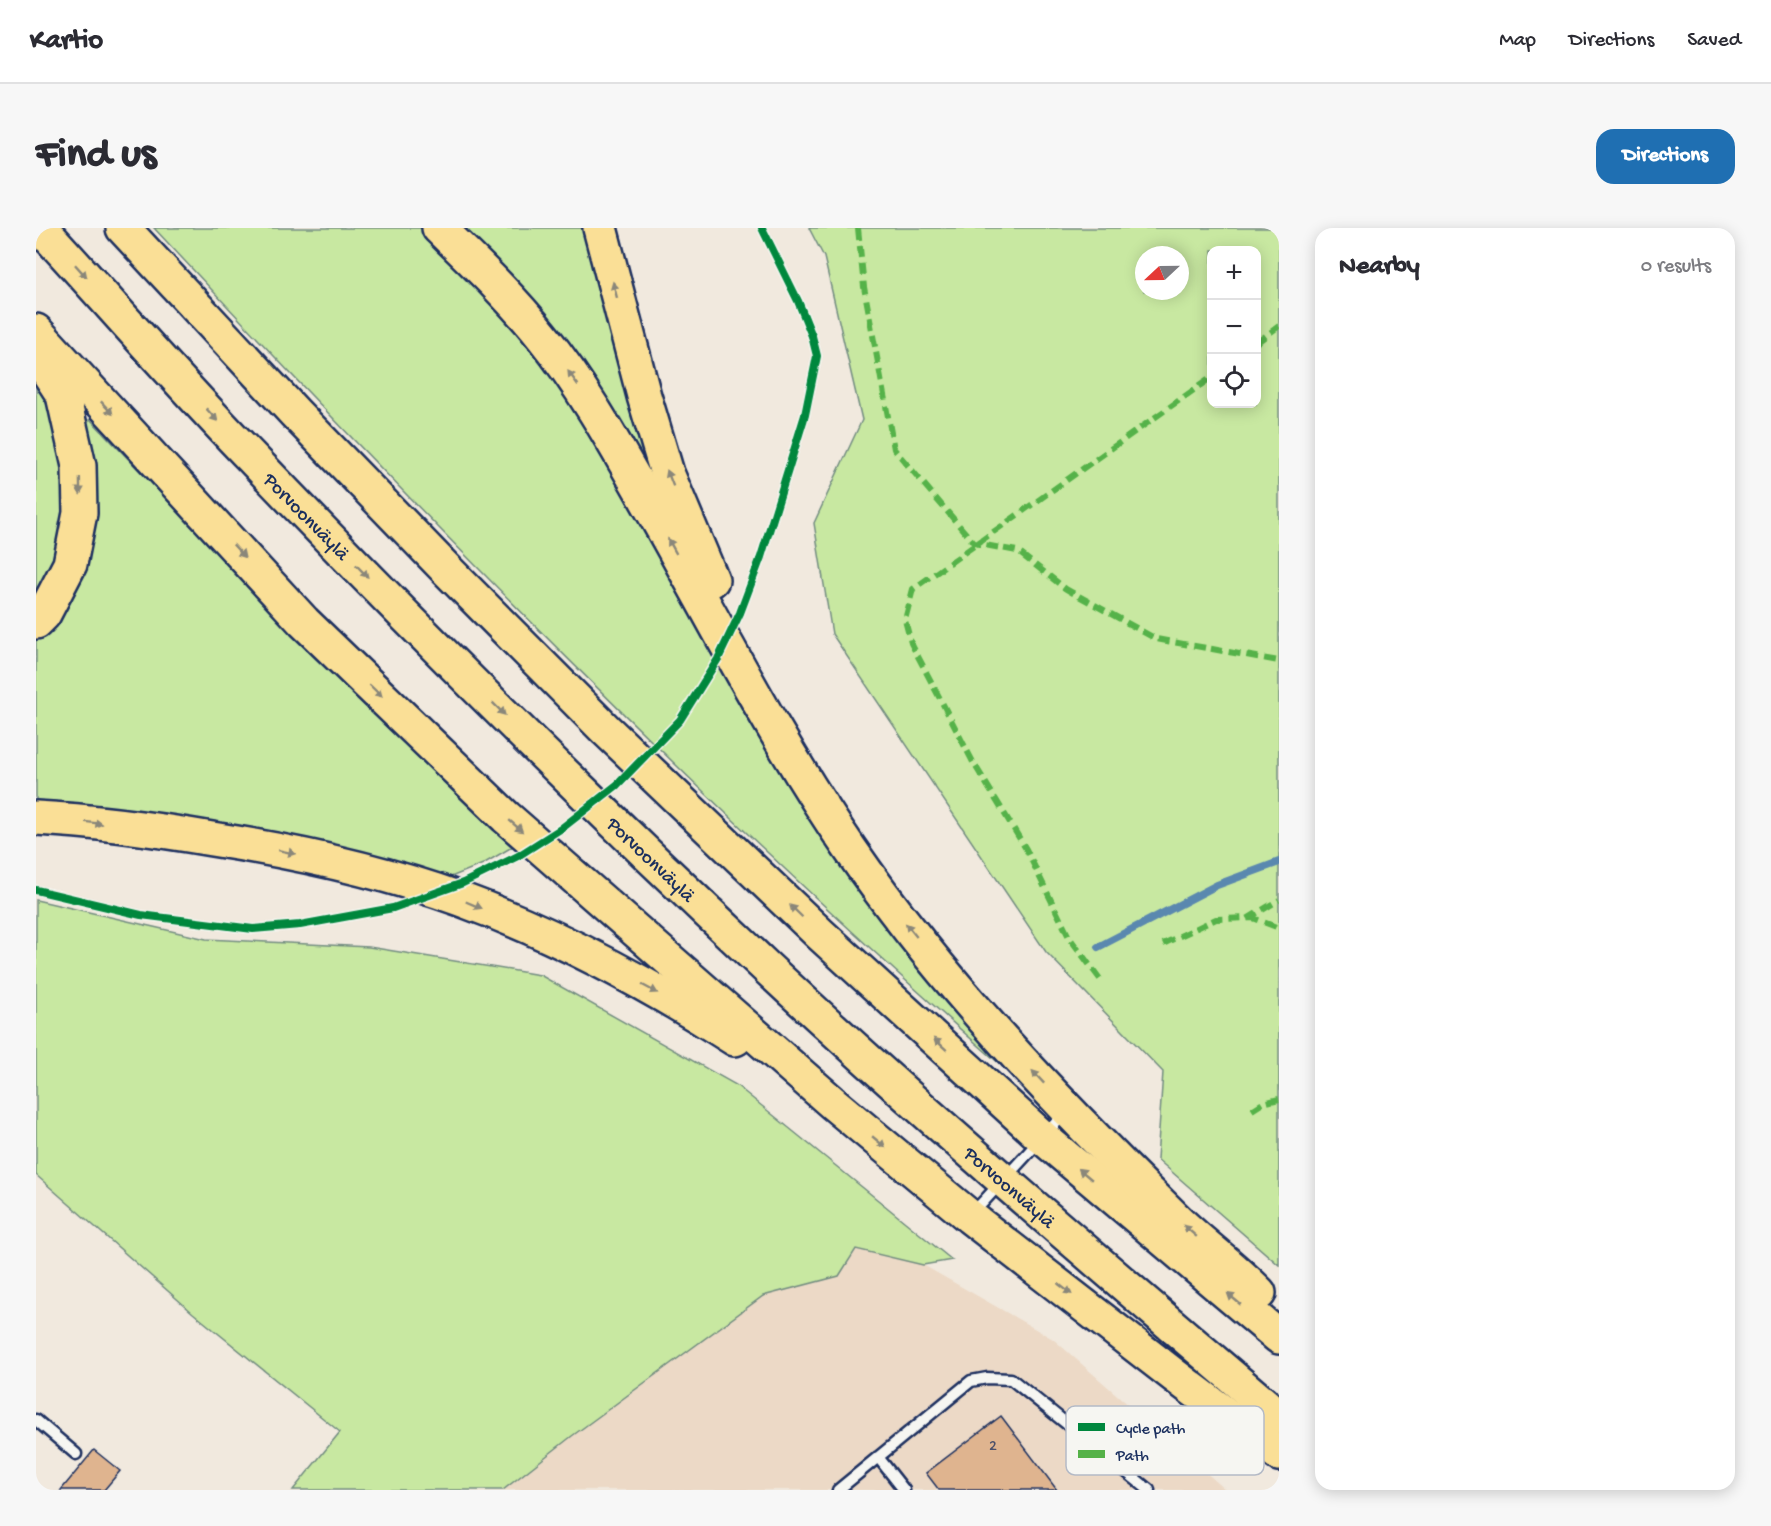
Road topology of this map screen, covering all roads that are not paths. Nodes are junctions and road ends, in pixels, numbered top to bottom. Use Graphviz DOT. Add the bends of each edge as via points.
graph roads {
  1 [pos="41,228"];
  2 [pos="123,228"];
  3 [pos="439,228"];
  4 [pos="600,228"];
  5 [pos="36,331"];
  6 [pos="36,354"];
  7 [pos="36,622"];
  8 [pos="795,761"];
  9 [pos="36,818"];
  10 [pos="834,1104"];
  11 [pos="1068,1109"];
  12 [pos="1042,1137"];
  13 [pos="1003,1181"];
  14 [pos="970,1217"];
  15 [pos="1279,1314"];
  16 [pos="1279,1337"];
  17 [pos="1214,1406"];
  18 [pos="1279,1417"];
  19 [pos="36,1420"];
  20 [pos="1066,1423"];
  21 [pos="1264,1443"];
  22 [pos="76,1454"];
  23 [pos="1279,1454"];
  24 [pos="878,1457"];
  25 [pos="1130,1475"];
  26 [pos="838,1490"];
  27 [pos="904,1490"];
  28 [pos="1149,1490"];
  1 -- 13 [label="highway, Porvoonväylä, one-way" via="249,455 557,768 766,967"];
  12 -- 2 [label="highway, one-way" via="820,934 606,730 295,413"];
  8 -- 3 [label="highway, one-way" via="579,386 543,336"];
  8 -- 4 [label="highway, one-way" via="772,697 723,605 667,473"];
  5 -- 10 [label="highway, one-way" via="304,622 506,817"];
  6 -- 7 [label="highway, one-way" via="63,395 79,466 80,513 70,564"];
  11 -- 8 [label="highway, one-way" via="965,997 882,894"];
  9 -- 10 [label="highway, one-way" via="175,832 258,846 326,860 460,899 583,953 695,1014"];
  10 -- 14 [label="highway, one-way"];
  11 -- 12 [label="lane"];
  15 -- 11 [label="highway, one-way" via="1251,1284 1176,1219"];
  12 -- 13 [label="lane"];
  16 -- 12 [label="highway, one-way"];
  13 -- 14 [label="lane"];
  13 -- 18 [label="highway, Porvoonväylä"];
  14 -- 17 [label="highway, one-way"];
  19 -- 22 [label="lane"];
  20 -- 24 [label="lane" via="1011,1379 987,1378 971,1381"];
  21 -- 23 [label="highway, one-way"];
  24 -- 26 [label="lane"];
  24 -- 27 [label="lane"];
  25 -- 28 [label="lane"];
}
